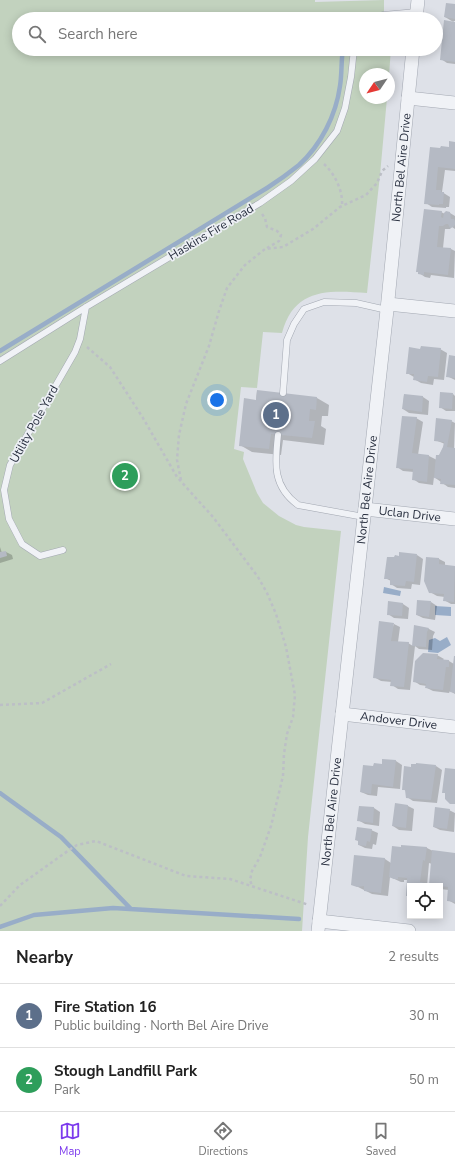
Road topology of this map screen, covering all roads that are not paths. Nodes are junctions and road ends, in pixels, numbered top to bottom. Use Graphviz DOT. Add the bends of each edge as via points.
graph roads {
  1 [pos="417,10"];
  2 [pos="403,12"];
  3 [pos="353,56"];
  4 [pos="412,56"];
  5 [pos="408,98"];
  6 [pos="455,104"];
  7 [pos="387,307"];
  8 [pos="86,308"];
  9 [pos="455,312"];
  10 [pos="0,361"];
  11 [pos="283,393"];
  12 [pos="278,435"];
  13 [pos="364,513"];
  14 [pos="455,519"];
  15 [pos="63,550"];
  16 [pos="342,714"];
  17 [pos="455,727"];
  18 [pos="319,920"];
  19 [pos="409,931"];
  1 -- 2 [label="lane"];
  3 -- 8 [label="lane, Haskins Fire Road" via="345,108 337,131 315,159 291,181 256,205"];
  4 -- 5 [label="street, North Bel Aire Drive"];
  5 -- 6 [label="street"];
  5 -- 7 [label="street, North Bel Aire Drive"];
  7 -- 9 [label="street"];
  7 -- 11 [label="lane" via="330,303 304,309 287,340"];
  7 -- 13 [label="street, North Bel Aire Drive"];
  8 -- 10 [label="lane, Haskins Fire Road"];
  8 -- 15 [label="lane, Utility Pole Yard" via="75,352 10,465 4,490 9,519 22,544 40,556"];
  12 -- 13 [label="lane" via="275,464 283,491 290,499 298,505"];
  13 -- 14 [label="street, Uclan Drive"];
  13 -- 16 [label="street, North Bel Aire Drive"];
  16 -- 17 [label="street, Andover Drive"];
  16 -- 18 [label="street, North Bel Aire Drive"];
  18 -- 19 [label="street"];
}
